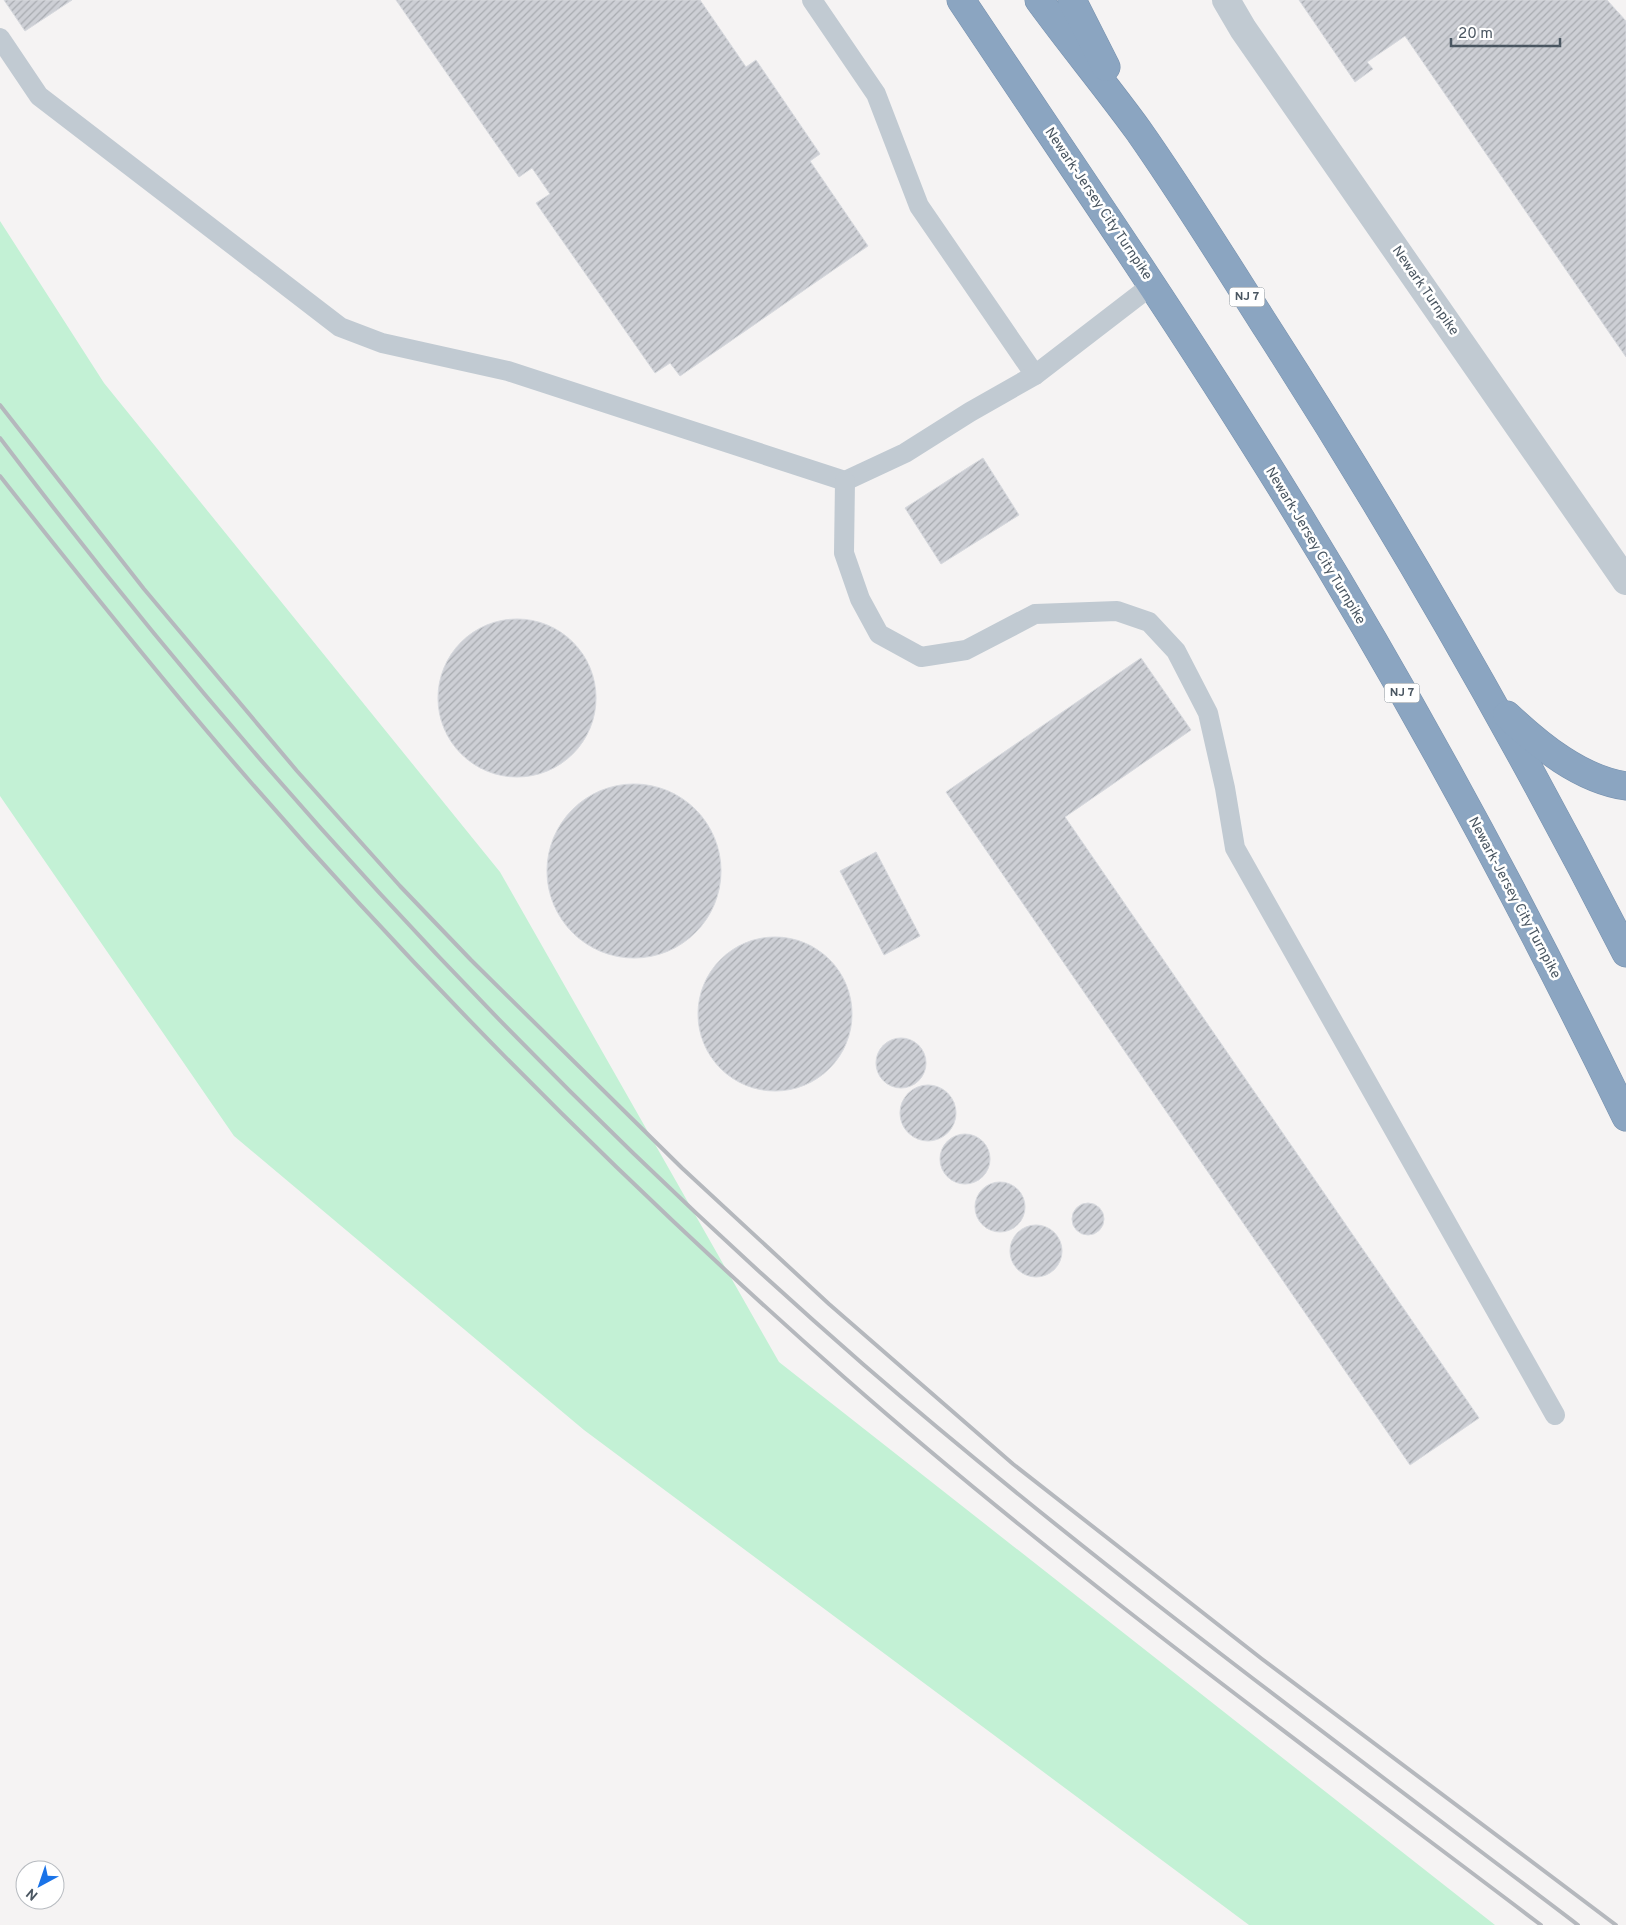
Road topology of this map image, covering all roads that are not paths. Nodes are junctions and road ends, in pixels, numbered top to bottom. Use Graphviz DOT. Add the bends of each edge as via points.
graph roads {
  1 [pos="812,0"];
  2 [pos="961,0"];
  3 [pos="1039,0"];
  4 [pos="1072,0"];
  5 [pos="1226,0"];
  6 [pos="0,38"];
  7 [pos="1138,131"];
  8 [pos="1152,285"];
  9 [pos="1034,375"];
  10 [pos="845,480"];
  11 [pos="1626,581"];
  12 [pos="1489,698"];
  13 [pos="1626,786"];
  14 [pos="1626,953"];
  15 [pos="1626,1117"];
  16 [pos="1554,1415"];
  1 -- 9 [label="lane" via="876,94 919,206"];
  2 -- 8 [label="highway, Newark-Jersey City Turnpike / NJ 7"];
  3 -- 7 [label="highway, NJ 7"];
  4 -- 7 [label="highway"];
  5 -- 11 [label="street, Newark Turnpike"];
  6 -- 10 [label="lane" via="39,96 340,327 382,342 508,371"];
  7 -- 12 [label="highway, NJ 7" via="1349,457"];
  8 -- 9 [label="lane"];
  8 -- 15 [label="highway, Newark-Jersey City Turnpike / NJ 7" via="1254,444 1417,719 1487,845"];
  9 -- 10 [label="lane" via="905,453"];
  10 -- 16 [label="lane" via="844,553 860,599 880,634 921,657 966,650 1035,614 1117,611 1148,622 1176,652 1208,713 1235,848"];
  12 -- 13 [label="highway" via="1532,738 1568,763 1614,784"];
  12 -- 14 [label="highway, NJ 7"];
}
